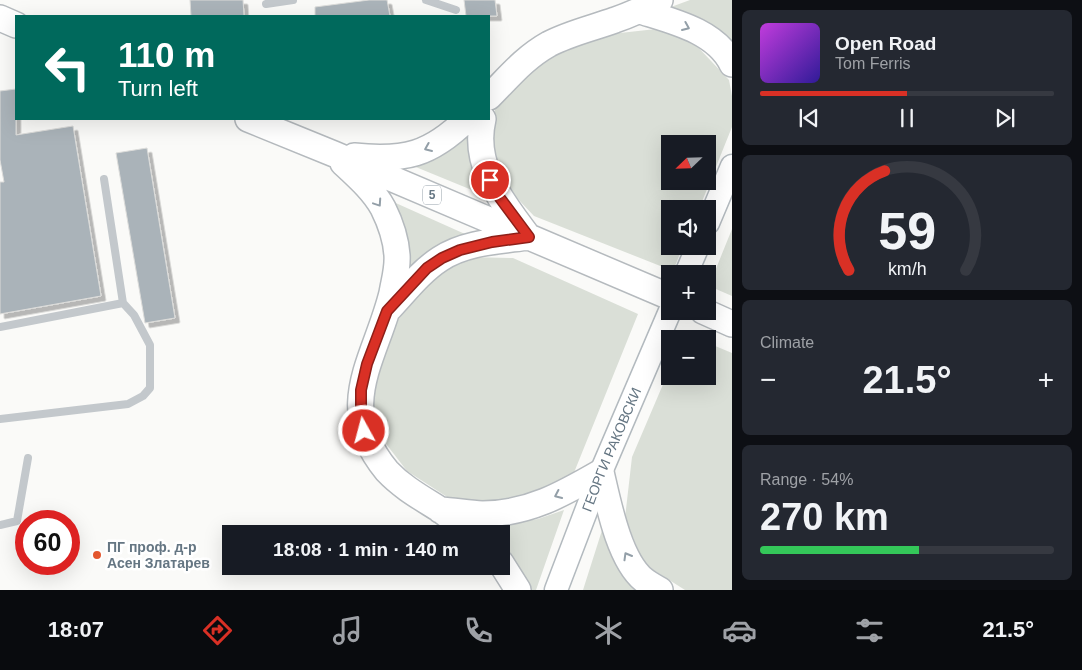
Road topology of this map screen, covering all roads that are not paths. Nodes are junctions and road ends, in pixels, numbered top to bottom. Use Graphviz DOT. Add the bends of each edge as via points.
graph roads {
  1 [pos="293,0"];
  2 [pos="426,0"];
  3 [pos="266,4"];
  4 [pos="650,5"];
  5 [pos="456,10"];
  6 [pos="0,18"];
  7 [pos="15,24"];
  8 [pos="732,64"];
  9 [pos="491,97"];
  10 [pos="250,120"];
  11 [pos="465,120"];
  12 [pos="483,120"];
  13 [pos="334,154"];
  14 [pos="732,166"];
  15 [pos="104,179"];
  16 [pos="716,204"];
  17 [pos="529,237"];
  18 [pos="661,293"];
  19 [pos="123,304"];
  20 [pos="387,311"];
  21 [pos="716,317"];
  22 [pos="666,320"];
  23 [pos="732,324"];
  24 [pos="0,327"];
  25 [pos="0,420"];
  26 [pos="28,458"];
  27 [pos="601,472"];
  28 [pos="440,510"];
  29 [pos="0,525"];
  30 [pos="460,525"];
  31 [pos="509,575"];
  32 [pos="518,590"];
  33 [pos="556,590"];
  34 [pos="660,590"];
  1 -- 3 [label="lane"];
  2 -- 5 [label="lane"];
  4 -- 8 [label="main road, one-way" via="673,21 703,34 727,54"];
  4 -- 9 [label="main road" via="549,44 520,64"];
  6 -- 7 [label="main road"];
  10 -- 13 [label="main road, 5"];
  11 -- 13 [label="main road, one-way" via="435,146 407,156 380,158"];
  12 -- 17 [label="main road" via="480,130 482,155 490,180"];
  13 -- 17 [label="main road, 5"];
  13 -- 20 [label="main road, one-way" via="382,207 393,234 396,274"];
  14 -- 16 [label="street"];
  15 -- 19 [label="lane"];
  17 -- 18 [label="main road, 5"];
  17 -- 20 [label="main road" via="492,242 442,258 427,268"];
  19 -- 24 [label="lane"];
  19 -- 25 [label="lane" via="134,315 150,345 150,388 143,396 128,404"];
  20 -- 28 [label="main road" via="361,390 364,431 388,470 409,491"];
  21 -- 23 [label="main road"];
  22 -- 27 [label="street, ГЕОРГИ РАКОВСКИ"];
  26 -- 29 [label="lane" via="17,521"];
  27 -- 28 [label="main road, one-way" via="534,506 483,514"];
  27 -- 33 [label="street, ГЕОРГИ РАКОВСКИ"];
  34 -- 27 [label="main road, one-way" via="642,579 625,555"];
  28 -- 30 [label="main road"];
  31 -- 32 [label="main road"];
}
